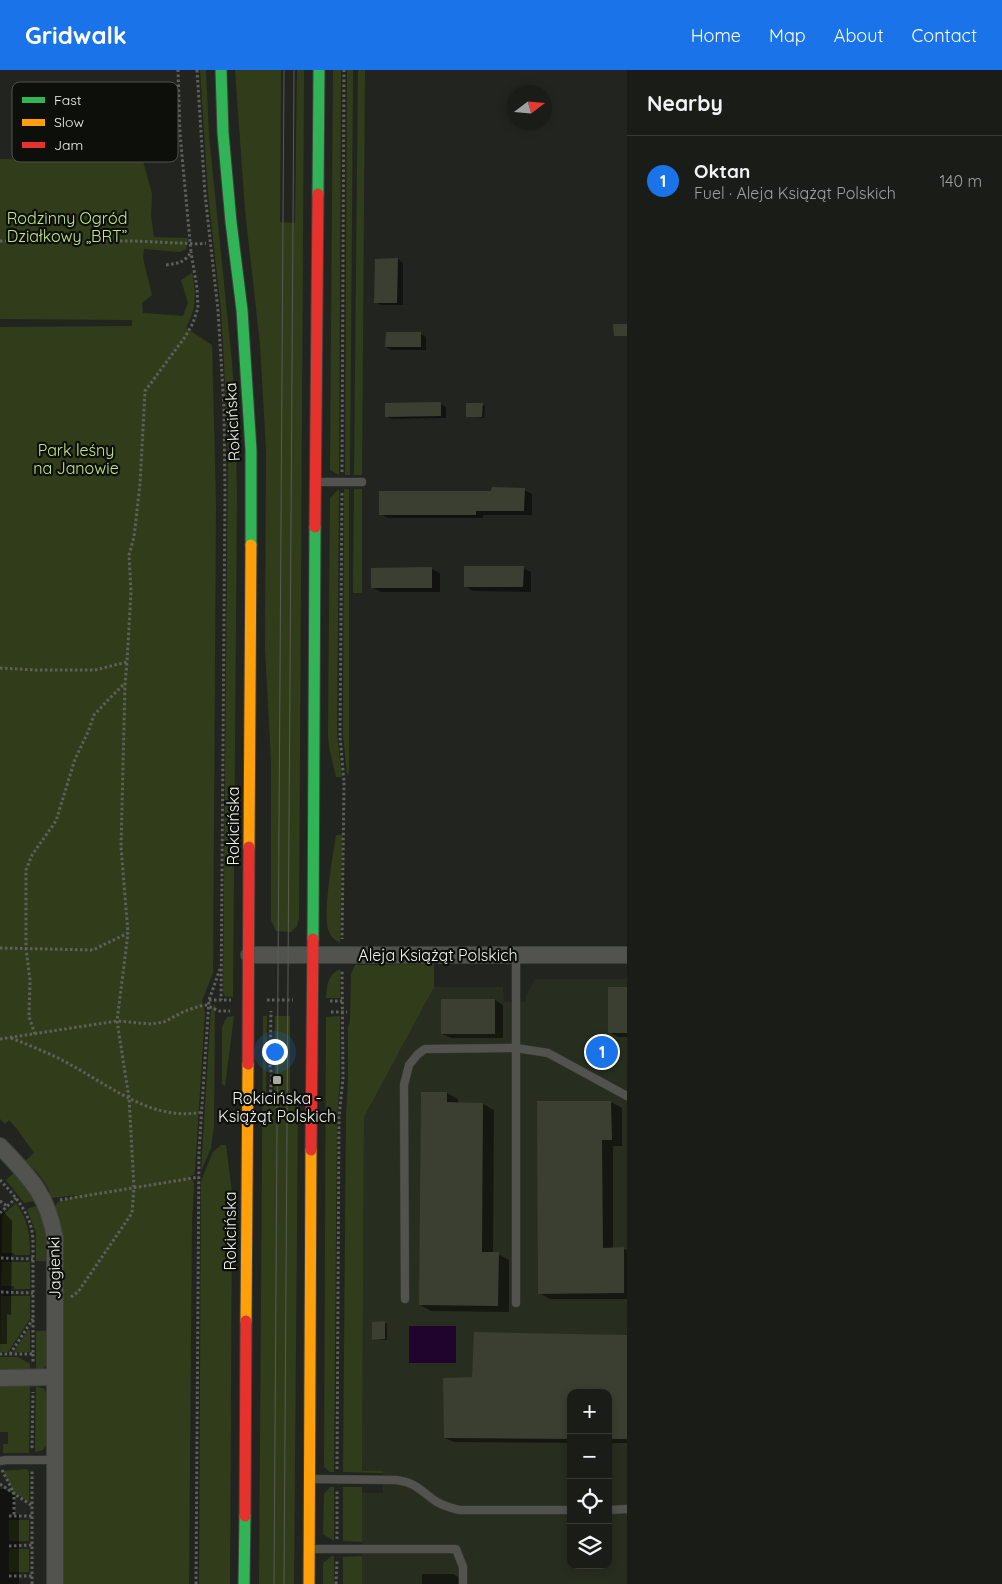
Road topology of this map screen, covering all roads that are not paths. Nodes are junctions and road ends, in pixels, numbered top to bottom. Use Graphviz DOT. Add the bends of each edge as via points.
graph roads {
  1 [pos="221,70"];
  2 [pos="319,70"];
  3 [pos="315,482"];
  4 [pos="362,482"];
  5 [pos="249,955"];
  6 [pos="313,955"];
  7 [pos="516,955"];
  8 [pos="627,955"];
  9 [pos="516,1048"];
  10 [pos="627,1096"];
  11 [pos="0,1146"];
  12 [pos="405,1299"];
  13 [pos="516,1303"];
  14 [pos="54,1377"];
  15 [pos="0,1378"];
  16 [pos="55,1460"];
  17 [pos="0,1461"];
  18 [pos="309,1479"];
  19 [pos="627,1509"];
  20 [pos="567,1510"];
  21 [pos="612,1510"];
  22 [pos="309,1548"];
  23 [pos="55,1584"];
  24 [pos="244,1584"];
  25 [pos="309,1584"];
  26 [pos="463,1584"];
  1 -- 5 [label="main road, Rokicińska" via="223,133 242,310 251,450"];
  2 -- 3 [label="main road"];
  3 -- 4 [label="lane"];
  3 -- 6 [label="main road"];
  5 -- 6 [label="street, Aleja Książąt Polskich"];
  5 -- 24 [label="main road, Rokicińska"];
  6 -- 7 [label="street, Aleja Książąt Polskich"];
  6 -- 18 [label="main road"];
  7 -- 8 [label="street, Aleja Książąt Polskich"];
  7 -- 9 [label="lane"];
  9 -- 10 [label="lane" via="548,1053"];
  9 -- 12 [label="lane" via="425,1049 409,1065 404,1085"];
  9 -- 13 [label="lane"];
  11 -- 14 [label="street, Jagienki" via="35,1184 53,1227 56,1248"];
  14 -- 15 [label="street"];
  14 -- 16 [label="street, Jagienki"];
  16 -- 17 [label="lane"];
  16 -- 23 [label="street, Jagienki"];
  18 -- 20 [label="lane" via="408,1482 437,1502 459,1510"];
  18 -- 22 [label="main road"];
  19 -- 21 [label="lane"];
  22 -- 25 [label="main road"];
  22 -- 26 [label="lane" via="456,1549 463,1567"];
}
